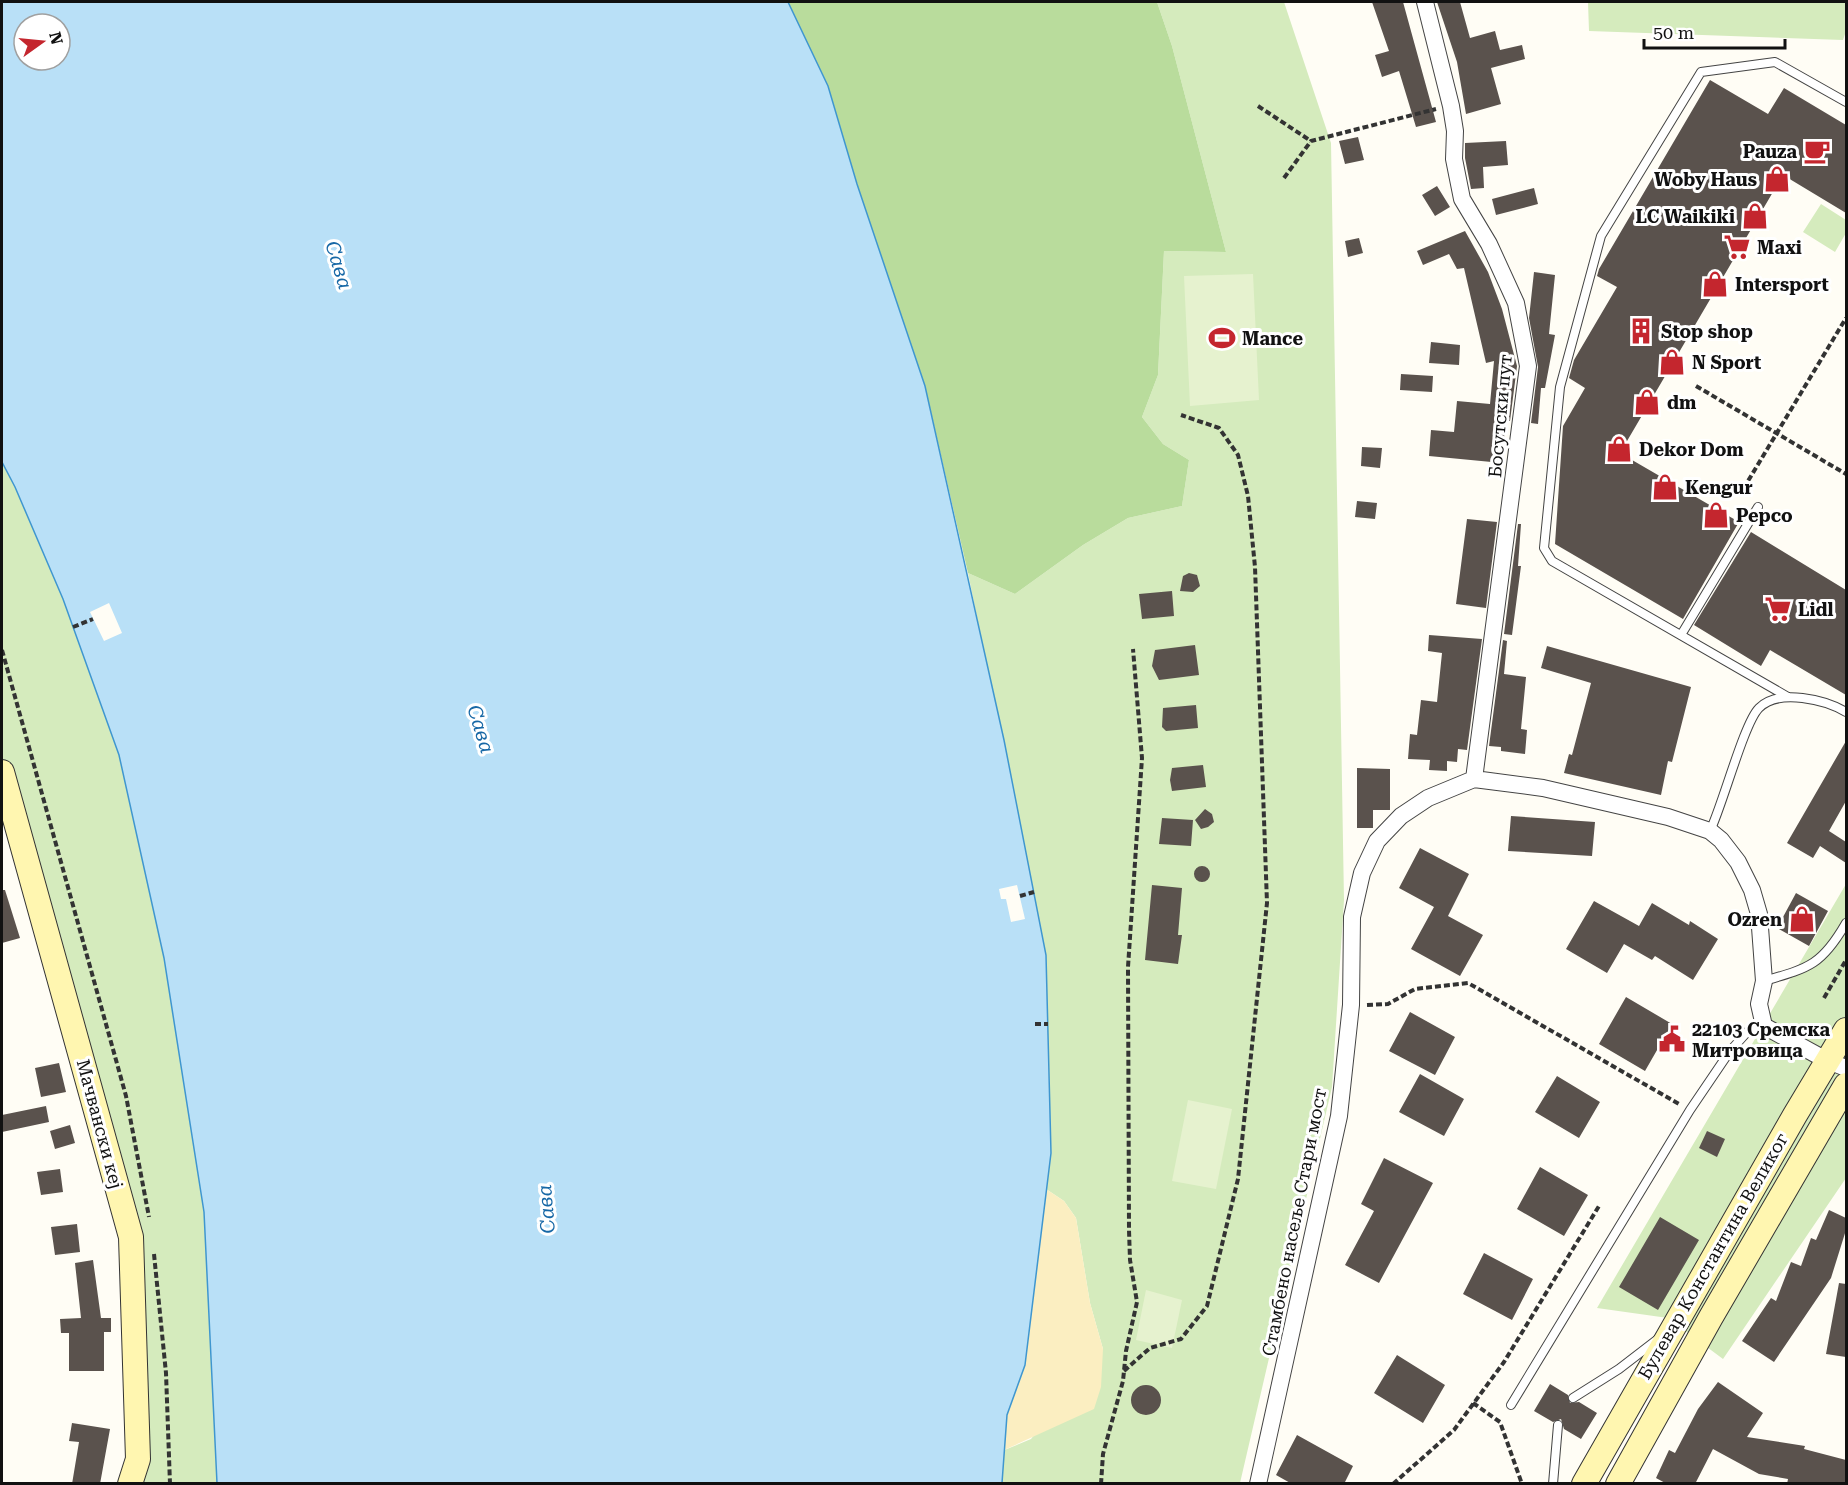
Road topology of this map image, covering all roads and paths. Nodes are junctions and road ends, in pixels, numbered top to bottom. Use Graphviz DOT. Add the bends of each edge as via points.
graph roads {
  1 [pos="1425,2"];
  2 [pos="1846,102"];
  3 [pos="1258,106"];
  4 [pos="1451,106"];
  5 [pos="1311,141"];
  6 [pos="1284,178"];
  7 [pos="1846,318"];
  8 [pos="1696,386"];
  9 [pos="1181,415"];
  10 [pos="1776,432"];
  11 [pos="1846,474"];
  12 [pos="1739,496"];
  13 [pos="1758,507"];
  14 [pos="93,619"];
  15 [pos="73,627"];
  16 [pos="1681,635"];
  17 [pos="1133,649"];
  18 [pos="1788,697"];
  19 [pos="1846,712"];
  20 [pos="2,772"];
  21 [pos="1474,779"];
  22 [pos="1710,831"];
  23 [pos="1034,892"];
  24 [pos="1020,896"];
  25 [pos="1846,922"];
  26 [pos="1846,960"];
  27 [pos="1764,981"];
  28 [pos="1824,998"];
  29 [pos="1351,1005"];
  30 [pos="1035,1024"];
  31 [pos="1048,1024"];
  32 [pos="1764,1026"];
  33 [pos="1846,1030"];
  34 [pos="1836,1064"];
  35 [pos="1846,1085"];
  36 [pos="1690,1110"];
  37 [pos="1599,1206"];
  38 [pos="1670,1330"];
  39 [pos="1124,1371"];
  40 [pos="1573,1398"];
  41 [pos="1473,1403"];
  42 [pos="1511,1405"];
  43 [pos="1558,1425"];
  44 [pos="130,1484"];
  45 [pos="1101,1484"];
  46 [pos="1258,1484"];
  47 [pos="1394,1484"];
  48 [pos="1522,1484"];
  49 [pos="1553,1484"];
  50 [pos="1584,1484"];
  51 [pos="1618,1484"];
  1 -- 4 [label="street, Босутски пут"];
  2 -- 16 [label="lane" via="1775,62 1701,72 1601,236 1560,387 1544,548 1552,561"];
  3 -- 5 [label="path"];
  4 -- 5 [label="path"];
  4 -- 21 [label="street, Босутски пут" via="1454,159 1462,199 1489,244 1516,303 1528,366"];
  5 -- 6 [label="path"];
  7 -- 10 [label="path"];
  8 -- 10 [label="path"];
  9 -- 39 [label="path" via="1219,428 1238,456 1248,496 1255,567 1267,903 1238,1179 1208,1306 1181,1338 1150,1348"];
  10 -- 11 [label="path"];
  10 -- 12 [label="path"];
  13 -- 16 [label="lane"];
  14 -- 15 [label="path"];
  16 -- 18 [label="lane"];
  17 -- 39 [label="path" via="1142,758 1128,978 1130,1250 1137,1302"];
  18 -- 19 [label="lane" via="1808,698"];
  18 -- 22 [label="lane" via="1760,706 1751,720"];
  20 -- 44 [label="main road, Мачвански кеј" via="131,1237 138,1459"];
  21 -- 22 [label="street, Стамбено насеље Стари мост" via="1543,788 1668,817"];
  21 -- 29 [label="street, Стамбено насеље Стари мост" via="1428,798 1401,816 1377,841 1362,873 1352,917"];
  22 -- 27 [label="street, Стамбено насеље Стари мост" via="1738,862 1752,890 1759,914"];
  23 -- 24 [label="path"];
  25 -- 27 [label="lane" via="1826,952 1806,969"];
  26 -- 28 [label="path"];
  27 -- 32 [label="street, Стамбено насеље Стари мост" via="1759,1004"];
  29 -- 36 [label="path" via="1388,1004 1415,989 1468,982"];
  29 -- 46 [label="street, Стамбено насеље Стари мост" via="1339,1116"];
  30 -- 31 [label="path"];
  32 -- 34 [label="street"];
  32 -- 36 [label="lane" via="1749,1030 1730,1051"];
  33 -- 34 [label="main road, Булевар Константина Великог"];
  34 -- 38 [label="main road, Булевар Константина Великог"];
  35 -- 51 [label="main road, Булевар Константина Великог"];
  36 -- 42 [label="lane"];
  37 -- 41 [label="path" via="1504,1362"];
  38 -- 40 [label="lane"];
  38 -- 50 [label="main road, Булевар Константина Великог"];
  39 -- 45 [label="path" via="1103,1454"];
  41 -- 47 [label="path" via="1454,1430"];
  41 -- 48 [label="path" via="1500,1422"];
  43 -- 49 [label="lane"];
}
